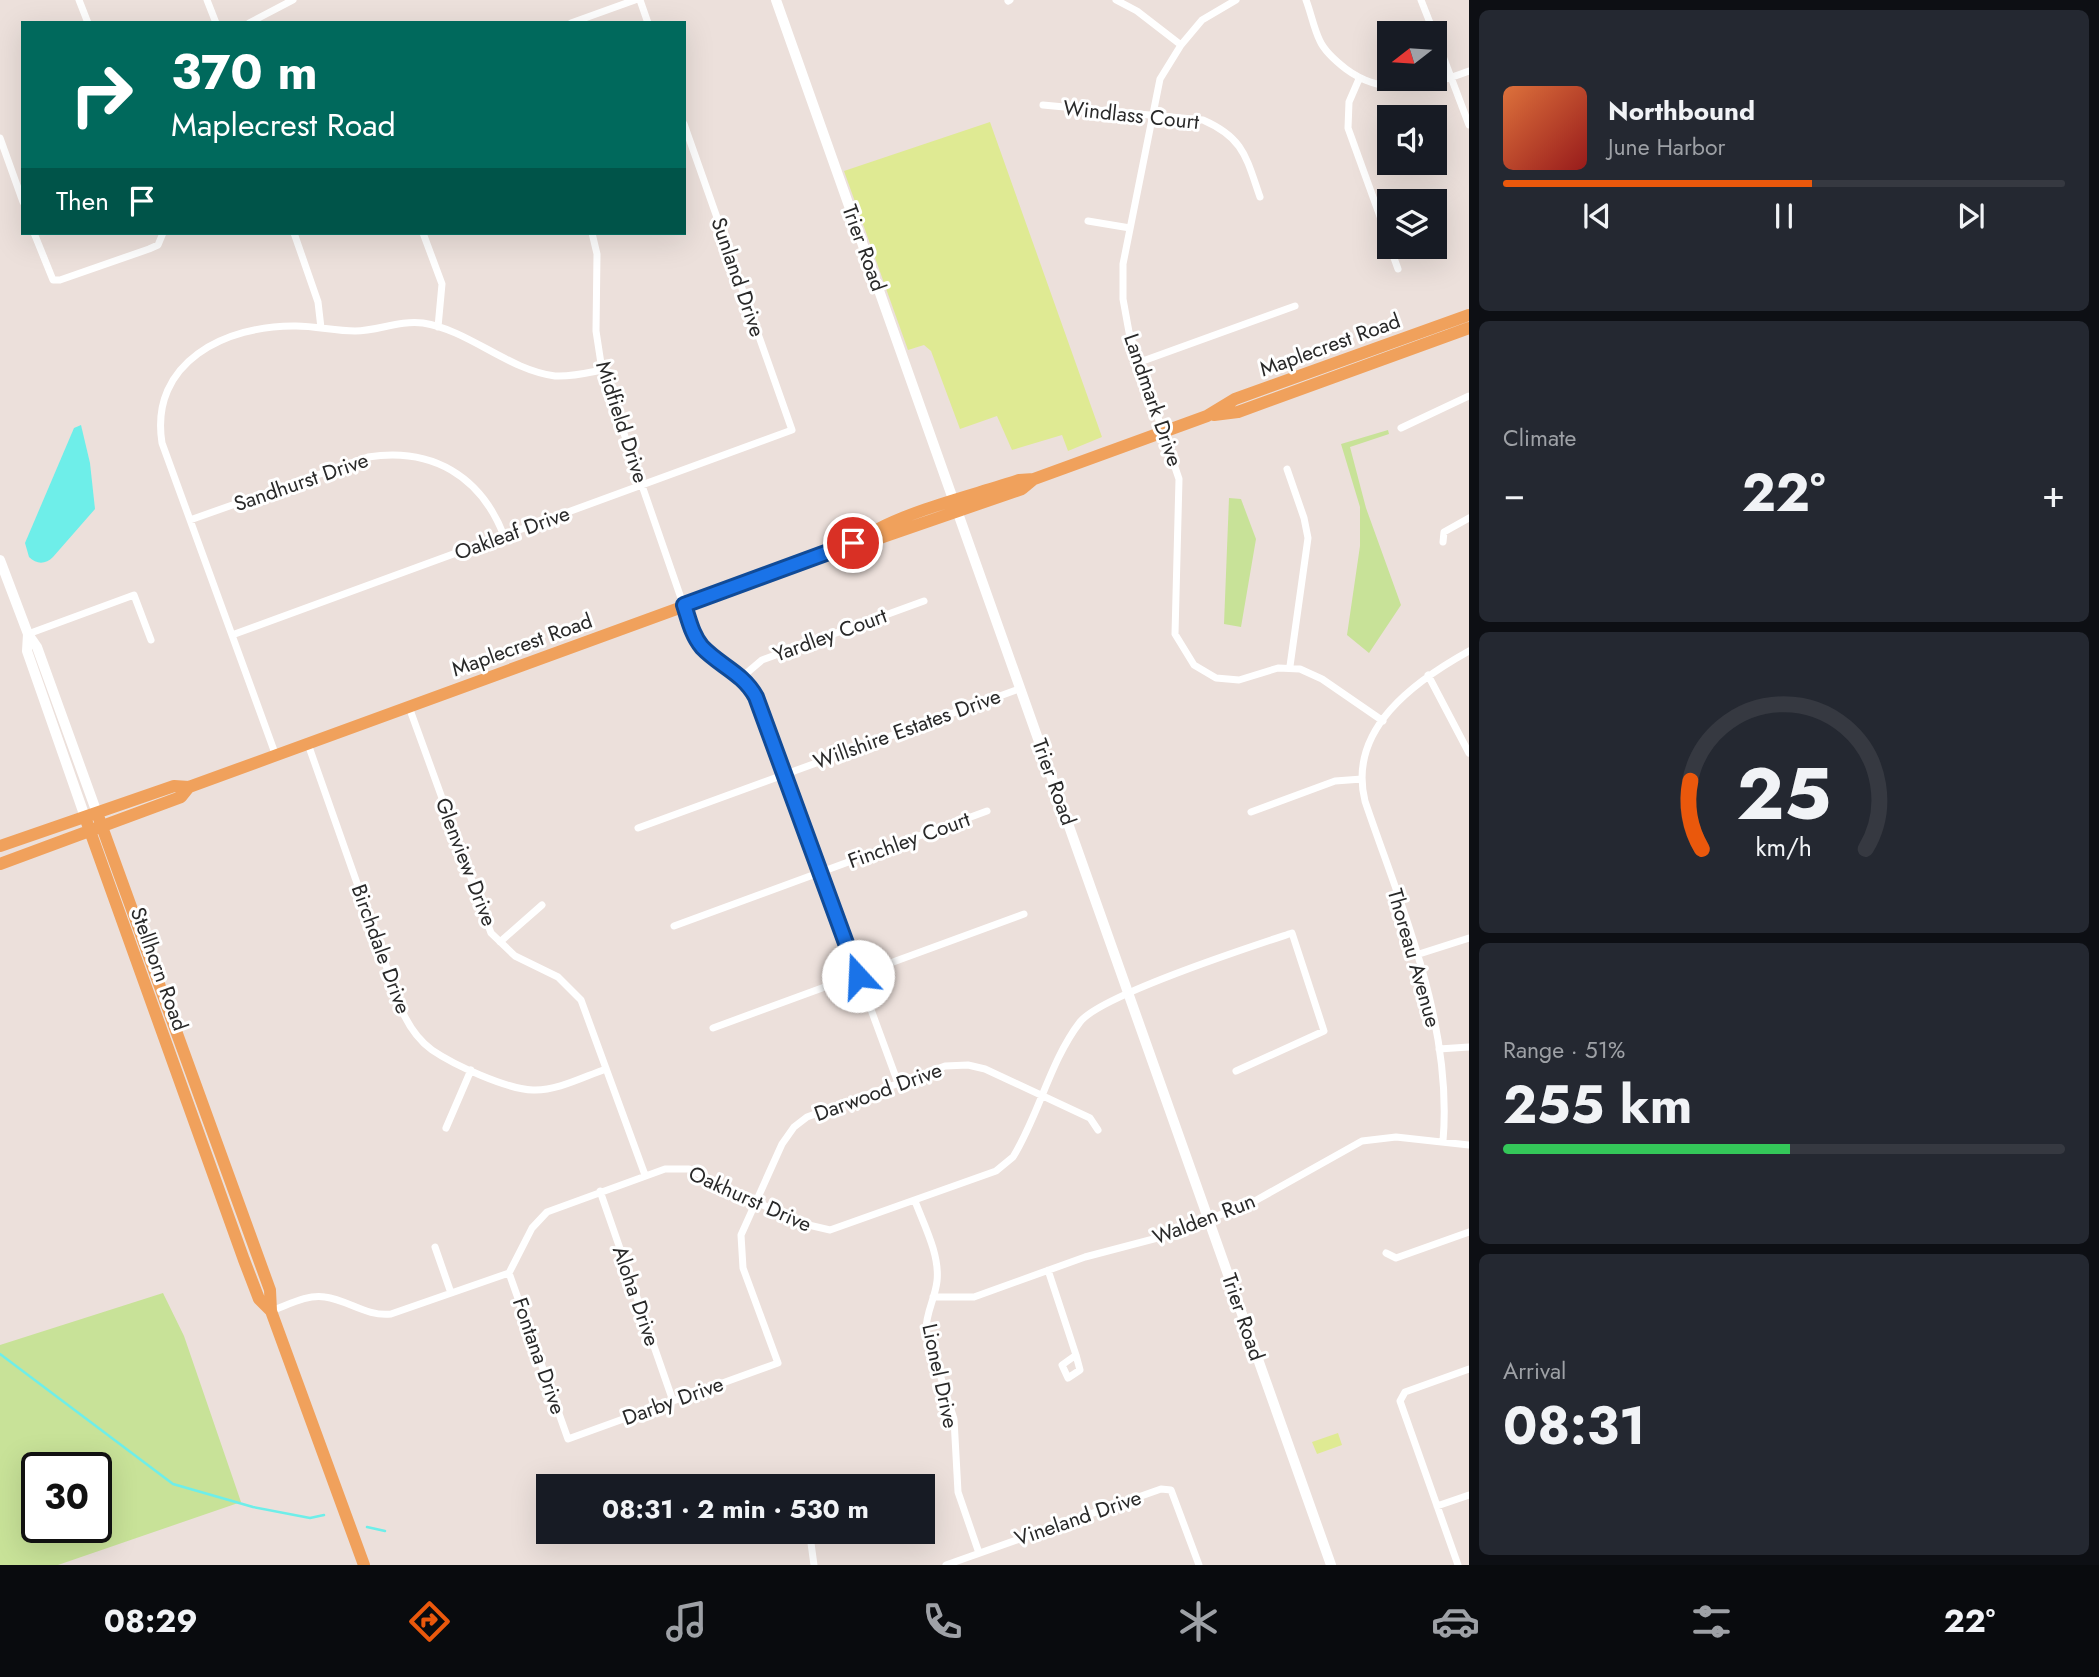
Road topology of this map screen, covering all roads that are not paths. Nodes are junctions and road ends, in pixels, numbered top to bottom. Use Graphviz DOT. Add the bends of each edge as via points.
graph roads {
  1 [pos="79,0"];
  2 [pos="207,0"];
  3 [pos="293,0"];
  4 [pos="638,0"];
  5 [pos="776,0"];
  6 [pos="1116,0"];
  7 [pos="1236,0"];
  8 [pos="1306,0"];
  9 [pos="1422,0"];
  10 [pos="87,21"];
  11 [pos="214,21"];
  12 [pos="253,21"];
  13 [pos="577,21"];
  14 [pos="647,21"];
  15 [pos="1430,21"];
  16 [pos="1181,45"];
  17 [pos="1447,65"];
  18 [pos="1469,71"];
  19 [pos="1452,78"];
  20 [pos="1359,79"];
  21 [pos="1043,105"];
  22 [pos="1152,115"];
  23 [pos="1469,125"];
  24 [pos="686,130"];
  25 [pos="0,138"];
  26 [pos="21,196"];
  27 [pos="1260,197"];
  28 [pos="1377,209"];
  29 [pos="1088,222"];
  30 [pos="1130,228"];
  31 [pos="35,235"];
  32 [pos="295,235"];
  33 [pos="424,235"];
  34 [pos="592,235"];
  35 [pos="163,236"];
  36 [pos="1395,259"];
  37 [pos="1398,269"];
  38 [pos="1295,306"];
  39 [pos="1469,315"];
  40 [pos="438,327"];
  41 [pos="321,328"];
  42 [pos="1469,328"];
  43 [pos="1140,362"];
  44 [pos="602,370"];
  45 [pos="1469,396"];
  46 [pos="1207,416"];
  47 [pos="1401,428"];
  48 [pos="792,430"];
  49 [pos="1165,432"];
  50 [pos="1287,469"];
  51 [pos="642,486"];
  52 [pos="955,507"];
  53 [pos="1469,518"];
  54 [pos="190,520"];
  55 [pos="504,536"];
  56 [pos="1443,542"];
  57 [pos="0,560"];
  58 [pos="924,601"];
  59 [pos="684,605"];
  60 [pos="28,634"];
  61 [pos="232,635"];
  62 [pos="151,640"];
  63 [pos="1469,651"];
  64 [pos="1290,666"];
  65 [pos="1428,675"];
  66 [pos="742,677"];
  67 [pos="1019,688"];
  68 [pos="409,708"];
  69 [pos="1383,721"];
  70 [pos="308,744"];
  71 [pos="1469,753"];
  72 [pos="276,756"];
  73 [pos="784,774"];
  74 [pos="1362,779"];
  75 [pos="986,811"];
  76 [pos="1251,812"];
  77 [pos="93,821"];
  78 [pos="638,828"];
  79 [pos="0,846"];
  80 [pos="0,864"];
  81 [pos="820,873"];
  82 [pos="542,905"];
  83 [pos="1024,914"];
  84 [pos="674,926"];
  85 [pos="1469,938"];
  86 [pos="500,942"];
  87 [pos="1416,955"];
  88 [pos="858,976"];
  89 [pos="1130,995"];
  90 [pos="713,1028"];
  91 [pos="1469,1047"];
  92 [pos="1439,1049"];
  93 [pos="606,1069"];
  94 [pos="471,1070"];
  95 [pos="1236,1071"];
  96 [pos="898,1083"];
  97 [pos="1043,1095"];
  98 [pos="446,1128"];
  99 [pos="1098,1130"];
  100 [pos="1443,1141"];
  101 [pos="1469,1145"];
  102 [pos="645,1175"];
  103 [pos="600,1191"];
  104 [pos="756,1201"];
  105 [pos="915,1201"];
  106 [pos="1209,1219"];
  107 [pos="1469,1232"];
  108 [pos="435,1247"];
  109 [pos="1387,1253"];
  110 [pos="1048,1270"];
  111 [pos="509,1273"];
  112 [pos="451,1293"];
  113 [pos="933,1297"];
  114 [pos="271,1311"];
  115 [pos="1076,1355"];
  116 [pos="778,1363"];
  117 [pos="1469,1369"];
  118 [pos="673,1401"];
  119 [pos="568,1439"];
  120 [pos="1469,1495"];
  121 [pos="1437,1506"];
  122 [pos="811,1544"];
  123 [pos="979,1553"];
  124 [pos="364,1565"];
  125 [pos="814,1565"];
  126 [pos="946,1565"];
  127 [pos="1199,1565"];
  128 [pos="1331,1565"];
  129 [pos="1458,1565"];
  1 -- 10 [label="street"];
  2 -- 11 [label="street"];
  3 -- 12 [label="street"];
  4 -- 13 [label="street"];
  4 -- 14 [label="street"];
  5 -- 52 [label="street, Trier Road"];
  6 -- 16 [label="street"];
  7 -- 16 [label="street, Landmark Drive" via="1202,20"];
  8 -- 20 [label="street" via="1320,42"];
  9 -- 15 [label="street"];
  16 -- 22 [label="street, Landmark Drive" via="1160,79"];
  17 -- 19 [label="street"];
  18 -- 19 [label="street"];
  19 -- 20 [label="street" via="1389,88"];
  19 -- 23 [label="street"];
  20 -- 28 [label="street" via="1349,102 1348,128"];
  21 -- 22 [label="street, Windlass Court"];
  22 -- 27 [label="street, Windlass Court" via="1203,120 1227,131 1244,153"];
  22 -- 30 [label="street, Landmark Drive"];
  24 -- 48 [label="street, Sunland Drive"];
  25 -- 26 [label="street"];
  29 -- 30 [label="street"];
  30 -- 43 [label="street, Landmark Drive" via="1123,299"];
  31 -- 35 [label="street" via="53,280 149,248"];
  32 -- 41 [label="street" via="318,302"];
  33 -- 40 [label="street" via="442,284"];
  34 -- 44 [label="street, Midfield Drive"];
  36 -- 37 [label="street"];
  38 -- 43 [label="street"];
  39 -- 46 [label="main road, Maplecrest Road" via="1235,399"];
  40 -- 41 [label="street" via="408,322 365,331"];
  40 -- 44 [label="street" via="542,373 568,377"];
  41 -- 54 [label="street" via="258,330 209,347 181,366 163,395 159,418 162,443"];
  42 -- 46 [label="main road, Maplecrest Road" via="1238,412"];
  43 -- 49 [label="street, Landmark Drive"];
  44 -- 51 [label="street, Midfield Drive"];
  45 -- 47 [label="street"];
  46 -- 49 [label="main road, Maplecrest Road"];
  48 -- 51 [label="street, Oakleaf Drive"];
  49 -- 52 [label="main road, Maplecrest Road" via="1034,480 1022,489"];
  49 -- 64 [label="street, Landmark Drive" via="1179,480 1174,625 1179,644 1195,667 1220,679 1239,680"];
  50 -- 64 [label="street" via="1308,538"];
  51 -- 55 [label="street, Oakleaf Drive"];
  51 -- 59 [label="street, Midfield Drive"];
  52 -- 59 [label="main road, Maplecrest Road" via="877,539 868,537"];
  52 -- 67 [label="street, Trier Road"];
  53 -- 56 [label="street" via="1444,532"];
  54 -- 55 [label="street, Sandhurst Drive" via="368,457 396,454 433,461 466,480 494,510"];
  54 -- 61 [label="street"];
  55 -- 61 [label="street, Oakleaf Drive"];
  57 -- 60 [label="main road, Stellhorn Road"];
  58 -- 66 [label="street, Yardley Court" via="762,660"];
  59 -- 66 [label="street, Midfield Drive" via="702,647"];
  59 -- 68 [label="main road, Maplecrest Road"];
  60 -- 62 [label="street" via="134,595"];
  60 -- 77 [label="main road, Stellhorn Road" via="27,651"];
  61 -- 72 [label="street"];
  63 -- 65 [label="street"];
  64 -- 69 [label="street" via="1322,679"];
  65 -- 69 [label="street" via="1405,691"];
  65 -- 71 [label="street"];
  66 -- 73 [label="street" via="756,697"];
  67 -- 73 [label="street, Willshire Estates Drive"];
  67 -- 89 [label="street, Trier Road"];
  68 -- 70 [label="main road, Maplecrest Road"];
  68 -- 86 [label="street, Glenview Drive" via="479,905"];
  69 -- 74 [label="street" via="1364,756"];
  70 -- 72 [label="main road, Maplecrest Road"];
  70 -- 94 [label="street, Birchdale Drive" via="402,1011 432,1050"];
  72 -- 77 [label="main road, Maplecrest Road" via="189,787 181,797"];
  73 -- 78 [label="street, Willshire Estates Drive"];
  73 -- 81 [label="street"];
  74 -- 76 [label="street" via="1335,781"];
  74 -- 87 [label="street, Thoreau Avenue" via="1365,801"];
  75 -- 81 [label="street, Finchley Court"];
  77 -- 79 [label="main road, Maplecrest Road"];
  77 -- 80 [label="main road, Maplecrest Road"];
  77 -- 114 [label="main road, Stellhorn Road" via="244,1260 259,1298"];
  81 -- 84 [label="street, Finchley Court"];
  81 -- 88 [label="street"];
  82 -- 86 [label="street"];
  83 -- 88 [label="street"];
  85 -- 87 [label="street"];
  86 -- 93 [label="street, Glenview Drive" via="576,993"];
  87 -- 92 [label="street, Thoreau Avenue" via="1429,992"];
  88 -- 90 [label="street"];
  88 -- 96 [label="street"];
  89 -- 95 [label="street, Oakhurst Drive" via="1292,933 1324,1031"];
  89 -- 97 [label="street, Oakhurst Drive" via="1096,1009 1081,1021"];
  89 -- 106 [label="street, Trier Road"];
  91 -- 92 [label="street"];
  92 -- 100 [label="street, Thoreau Avenue" via="1445,1102"];
  93 -- 94 [label="street, Birchdale Drive" via="534,1090"];
  93 -- 102 [label="street, Glenview Drive"];
  94 -- 98 [label="street"];
  96 -- 97 [label="street, Darwood Drive" via="942,1067 968,1065"];
  96 -- 104 [label="street, Darwood Drive" via="799,1122 782,1144"];
  97 -- 99 [label="street, Darwood Drive" via="1090,1118"];
  97 -- 105 [label="street, Oakhurst Drive" via="1020,1145 1004,1165"];
  100 -- 101 [label="street, Walden Run"];
  100 -- 106 [label="street, Walden Run" via="1396,1137 1362,1141 1253,1202"];
  102 -- 103 [label="street, Oakhurst Drive"];
  102 -- 104 [label="street, Oakhurst Drive" via="690,1169"];
  103 -- 111 [label="street, Oakhurst Drive" via="538,1219"];
  103 -- 118 [label="street, Aloha Drive"];
  104 -- 105 [label="street, Oakhurst Drive" via="800,1223 830,1230"];
  104 -- 116 [label="street, Darwood Drive" via="741,1235 740,1250"];
  105 -- 113 [label="street, Lionel Drive" via="936,1263"];
  106 -- 110 [label="street, Walden Run"];
  106 -- 128 [label="street, Trier Road"];
  107 -- 109 [label="street" via="1396,1258"];
  108 -- 112 [label="street"];
  110 -- 113 [label="street, Walden Run" via="974,1297"];
  110 -- 115 [label="street"];
  111 -- 112 [label="street"];
  111 -- 119 [label="street, Fontana Drive"];
  112 -- 114 [label="street" via="382,1315 325,1296 304,1298"];
  113 -- 123 [label="street, Lionel Drive" via="926,1330 954,1419 958,1492"];
  114 -- 124 [label="main road, Stellhorn Road"];
  116 -- 118 [label="street, Darby Drive"];
  117 -- 121 [label="street" via="1405,1392 1400,1401"];
  118 -- 119 [label="street, Darby Drive"];
  120 -- 121 [label="street"];
  121 -- 129 [label="street"];
  122 -- 125 [label="street"];
  123 -- 126 [label="street, Vineland Drive"];
  123 -- 127 [label="street, Vineland Drive" via="1161,1489 1171,1490"];
}
